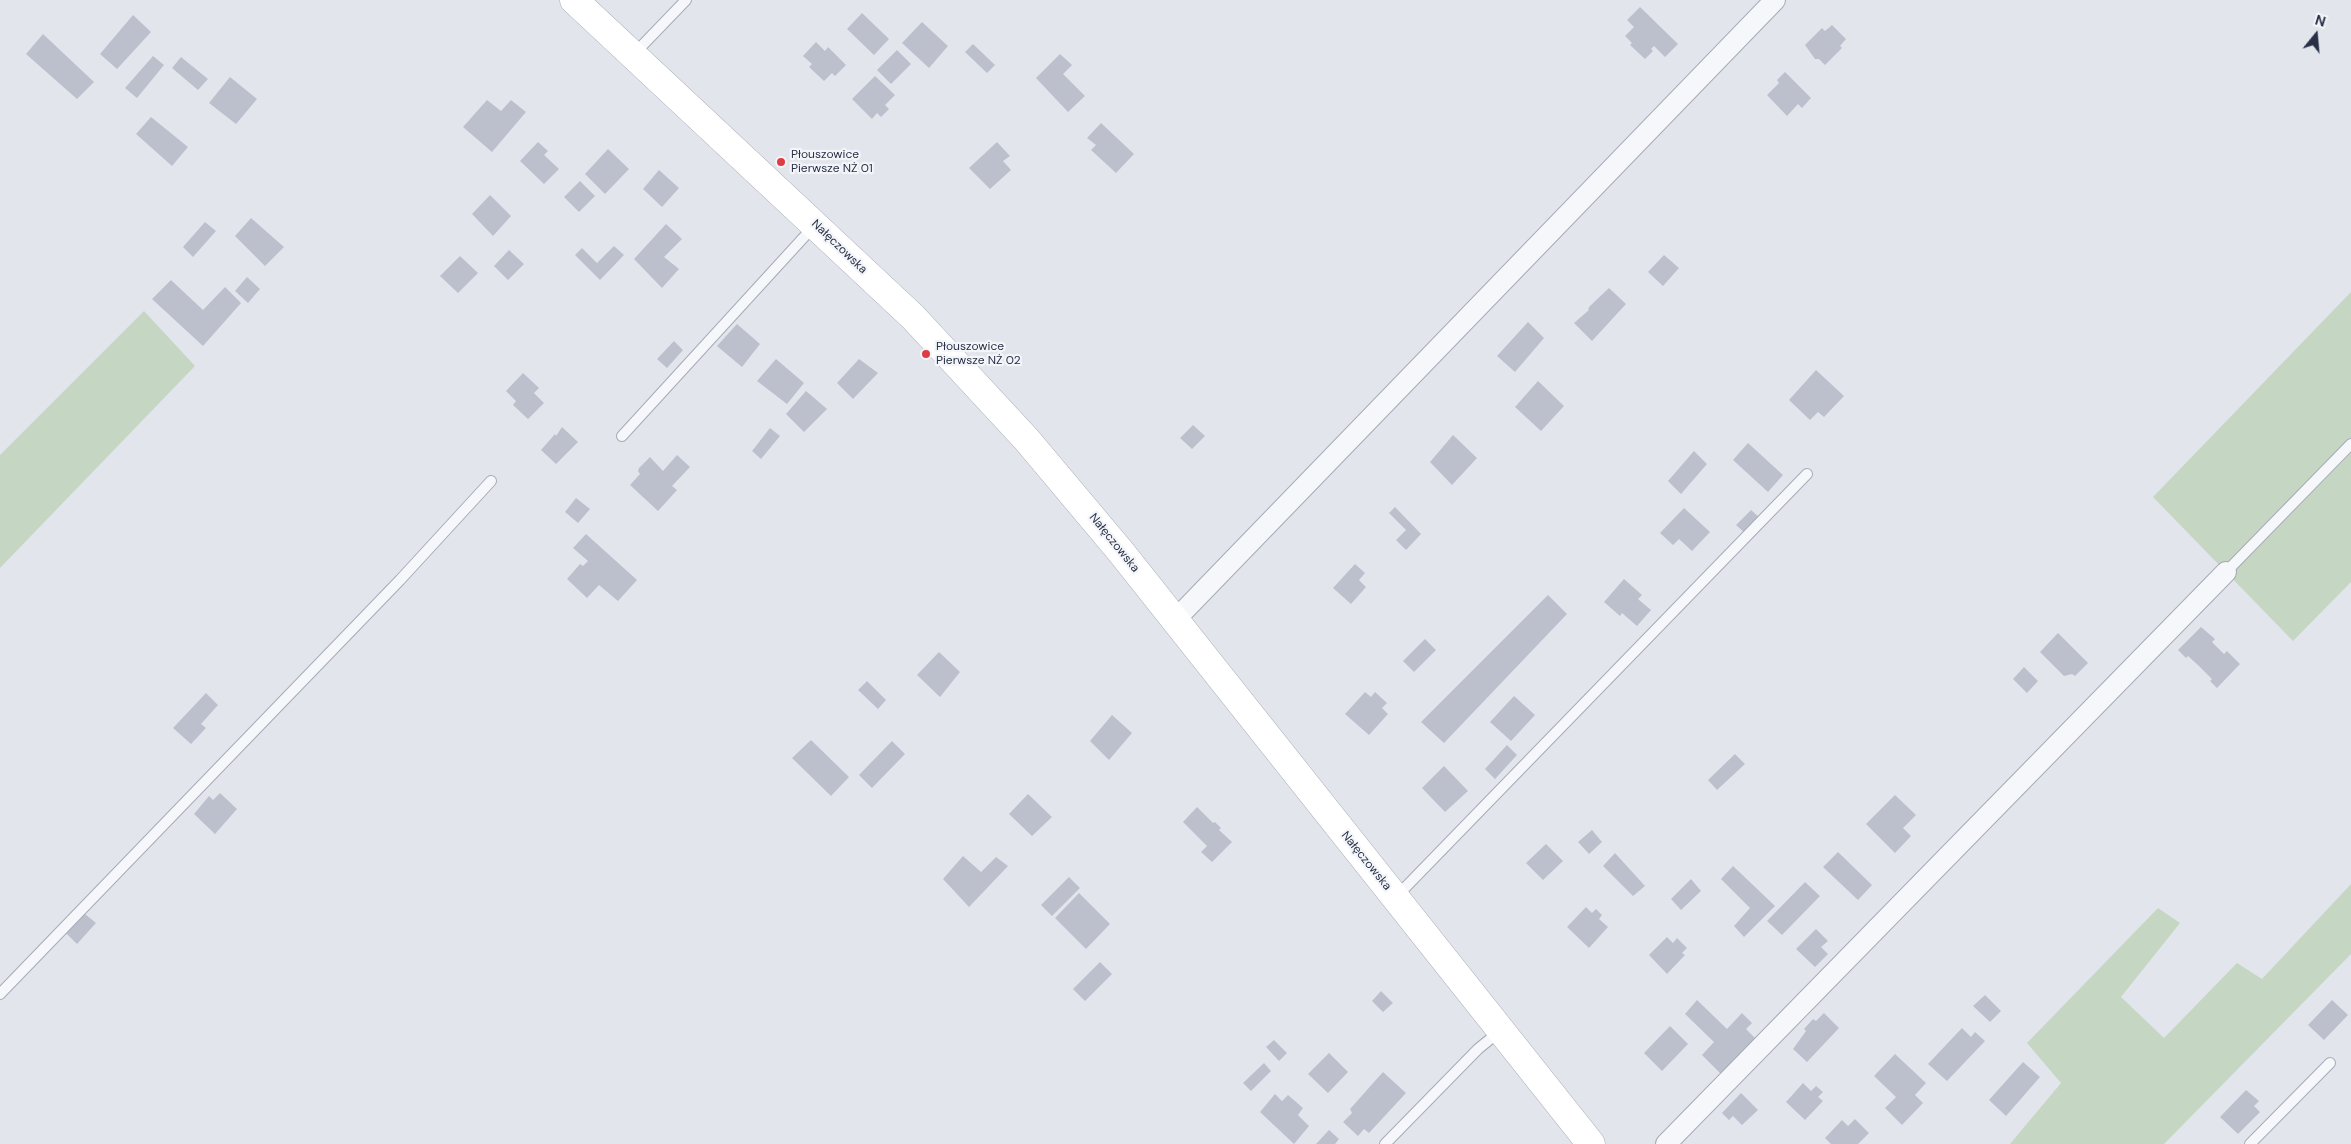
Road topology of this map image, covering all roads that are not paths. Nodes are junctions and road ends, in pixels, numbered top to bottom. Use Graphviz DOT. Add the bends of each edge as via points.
graph roads {
  1 [pos="574,0"];
  2 [pos="686,0"];
  3 [pos="1775,0"];
  4 [pos="633,54"];
  5 [pos="816,225"];
  6 [pos="622,436"];
  7 [pos="2351,444"];
  8 [pos="1807,474"];
  9 [pos="491,481"];
  10 [pos="2226,572"];
  11 [pos="1175,620"];
  12 [pos="1396,898"];
  13 [pos="0,994"];
  14 [pos="1501,1030"];
  15 [pos="2330,1063"];
  16 [pos="1385,1144"];
  17 [pos="1591,1144"];
  18 [pos="1666,1144"];
  19 [pos="2250,1144"];
  1 -- 4 [label="main road, Nałęczowska"];
  2 -- 4 [label="lane"];
  3 -- 11 [label="street"];
  4 -- 5 [label="main road, Nałęczowska"];
  5 -- 6 [label="lane"];
  5 -- 11 [label="main road, Nałęczowska" via="913,317 994,403 1077,498"];
  7 -- 10 [label="lane"];
  8 -- 12 [label="lane"];
  9 -- 13 [label="lane" via="400,580"];
  10 -- 18 [label="street"];
  11 -- 12 [label="main road, Nałęczowska"];
  12 -- 14 [label="main road, Nałęczowska"];
  14 -- 16 [label="lane"];
  14 -- 17 [label="main road, Nałęczowska"];
  15 -- 19 [label="lane"];
}
